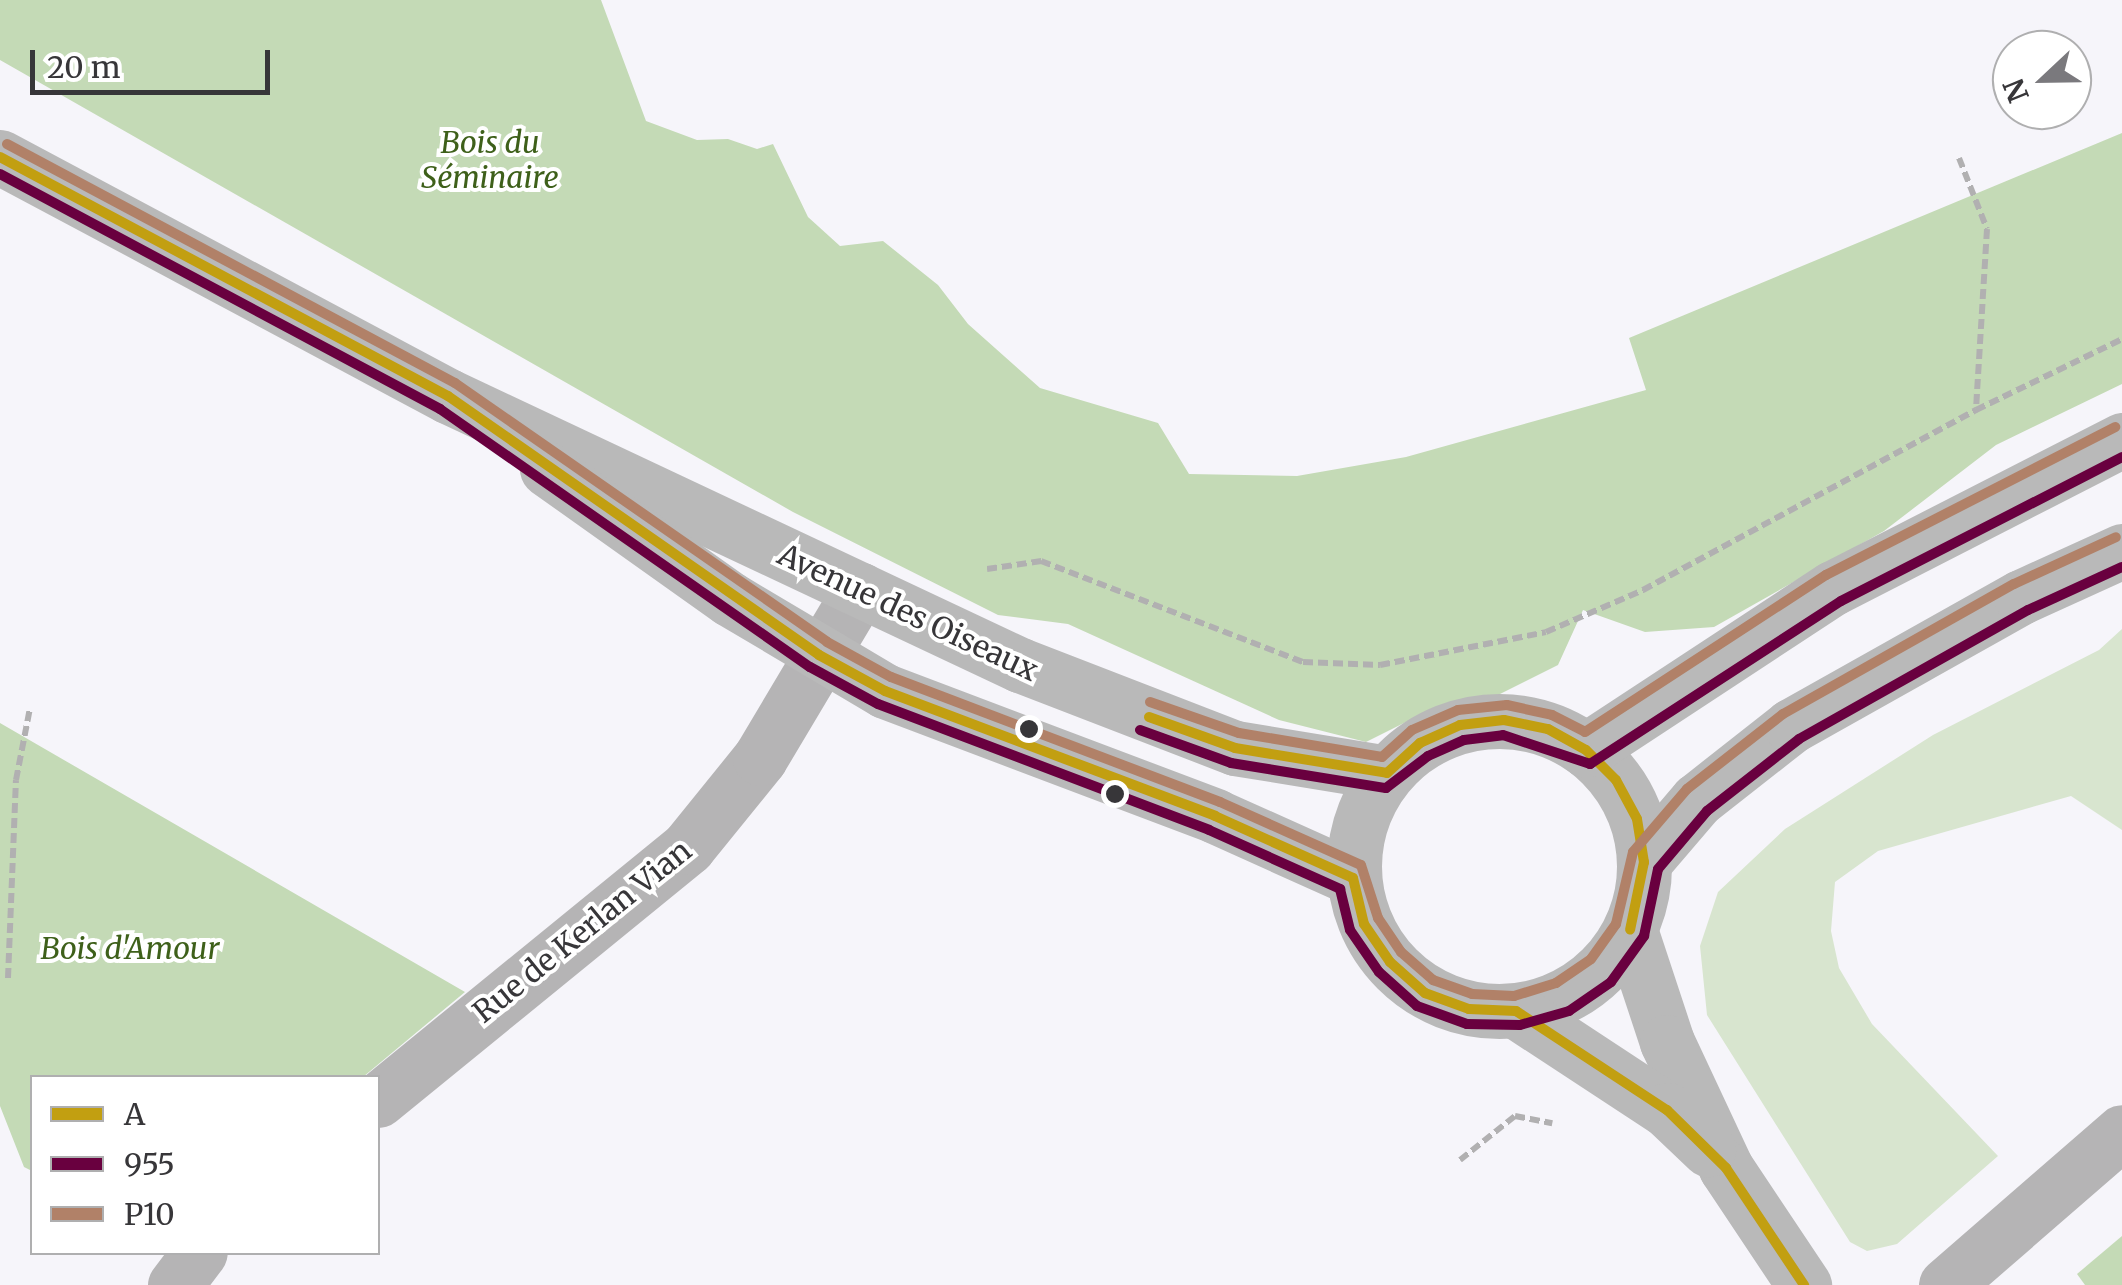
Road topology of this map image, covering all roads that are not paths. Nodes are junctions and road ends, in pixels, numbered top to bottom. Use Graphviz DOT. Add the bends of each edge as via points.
graph roads {
  1 [pos="0,157"];
  2 [pos="448,396"];
  3 [pos="2122,440"];
  4 [pos="2122,551"];
  5 [pos="860,590"];
  6 [pos="819,655"];
  7 [pos="1586,750"];
  8 [pos="1387,772"];
  9 [pos="1644,862"];
  10 [pos="1353,878"];
  11 [pos="1630,930"];
  12 [pos="1516,1011"];
  13 [pos="380,1098"];
  14 [pos="2122,1132"];
  15 [pos="1726,1168"];
  16 [pos="198,1255"];
  17 [pos="175,1285"];
  18 [pos="1804,1285"];
  19 [pos="1946,1285"];
  1 -- 2 [label="main road, Avenue des Oiseaux"];
  2 -- 5 [label="main road, Avenue des Oiseaux"];
  2 -- 6 [label="main road, Avenue des Oiseaux"];
  3 -- 7 [label="main road" via="1833,588"];
  4 -- 9 [label="main road" via="2021,598 1791,726 1697,800"];
  5 -- 6 [label="street, Rue de Kerlan Vian"];
  5 -- 8 [label="main road, Avenue des Oiseaux" via="1079,691 1234,748"];
  6 -- 10 [label="main road, Avenue des Oiseaux" via="885,690 1214,816"];
  6 -- 13 [label="street, Rue de Kerlan Vian" via="760,758 688,848"];
  7 -- 8 [label="main road" via="1548,729 1504,720 1460,725 1420,743"];
  7 -- 9 [label="main road" via="1616,780 1637,819"];
  8 -- 10 [label="main road" via="1366,804"];
  9 -- 11 [label="main road"];
  10 -- 12 [label="main road" via="1364,924 1390,962 1426,993 1469,1009"];
  11 -- 12 [label="main road" via="1602,970 1562,997"];
  11 -- 15 [label="main road" via="1667,1042"];
  12 -- 15 [label="main road" via="1667,1110"];
  14 -- 19 [label="street"];
  15 -- 18 [label="main road"];
  16 -- 17 [label="street"];
}
